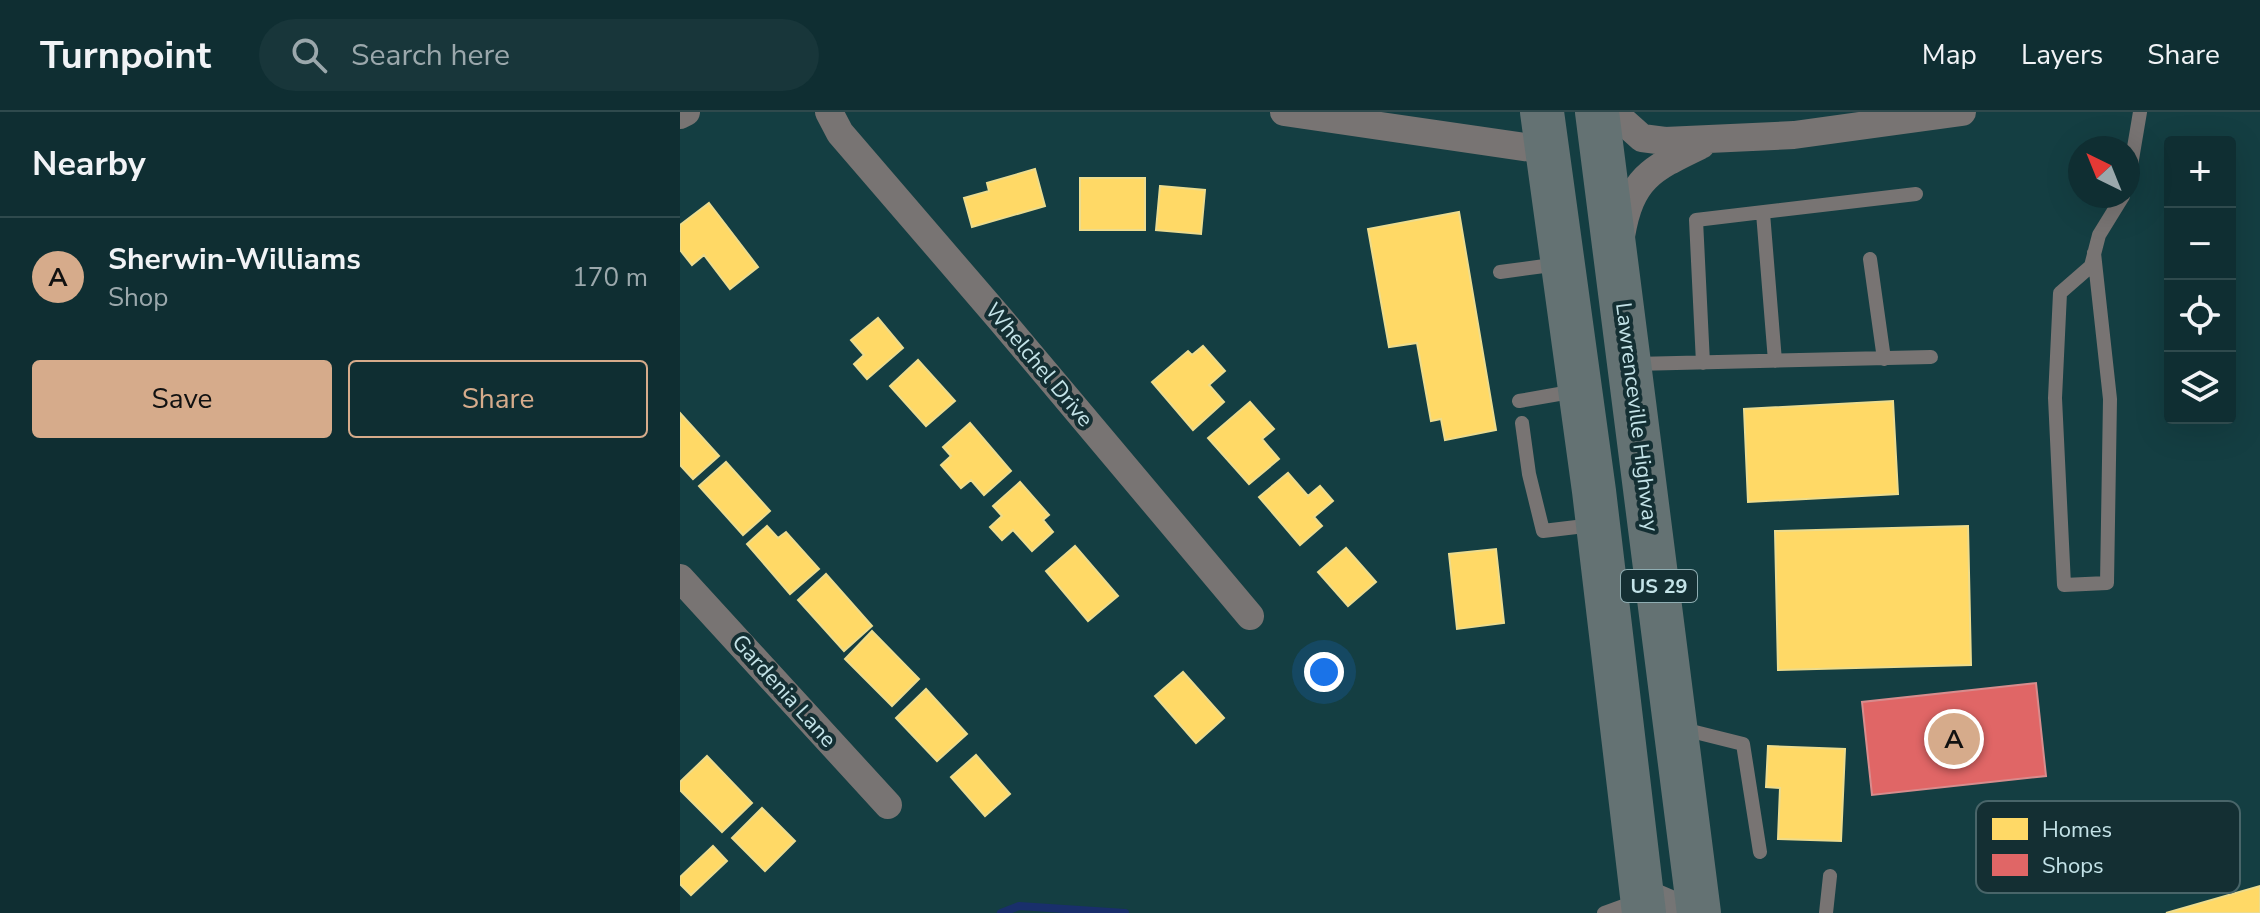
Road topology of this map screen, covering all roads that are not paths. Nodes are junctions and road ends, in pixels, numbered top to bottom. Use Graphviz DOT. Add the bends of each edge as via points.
graph roads {
  1 [pos="686,112"];
  2 [pos="829,112"];
  3 [pos="1284,112"];
  4 [pos="1597,112"];
  5 [pos="1613,112"];
  6 [pos="1962,112"];
  7 [pos="2140,112"];
  8 [pos="680,115"];
  9 [pos="1543,131"];
  10 [pos="2136,136"];
  11 [pos="1713,140"];
  12 [pos="1916,194"];
  13 [pos="2116,208"];
  14 [pos="1763,213"];
  15 [pos="2094,253"];
  16 [pos="1870,259"];
  17 [pos="1617,260"];
  18 [pos="1563,263"];
  19 [pos="1500,272"];
  20 [pos="1931,357"];
  21 [pos="1884,359"];
  22 [pos="1775,361"];
  23 [pos="1703,363"];
  24 [pos="1631,364"];
  25 [pos="1580,391"];
  26 [pos="1519,401"];
  27 [pos="1522,423"];
  28 [pos="1597,525"];
  29 [pos="680,578"];
  30 [pos="1250,616"];
  31 [pos="1676,727"];
  32 [pos="888,805"];
  33 [pos="1760,852"];
  34 [pos="1830,876"];
  35 [pos="1642,910"];
  36 [pos="1699,913"];
  37 [pos="1826,913"];
  1 -- 8 [label="street"];
  2 -- 30 [label="street, Whelchel Drive" via="840,133"];
  3 -- 9 [label="street"];
  4 -- 17 [label="highway, Lawrenceville Highway / US 29"];
  5 -- 11 [label="street" via="1642,138"];
  6 -- 11 [label="street" via="1794,135"];
  7 -- 10 [label="lane"];
  9 -- 18 [label="highway, US 29"];
  11 -- 17 [label="street" via="1663,163 1638,184 1626,212"];
  12 -- 14 [label="lane"];
  13 -- 15 [label="lane"];
  14 -- 22 [label="lane"];
  14 -- 23 [label="lane" via="1696,220"];
  15 -- 15 [label="lane" via="2091,266 2060,293 2055,398 2064,585 2107,583 2110,399"];
  16 -- 21 [label="lane"];
  17 -- 24 [label="highway, Lawrenceville Highway / US 29"];
  18 -- 19 [label="lane"];
  18 -- 25 [label="highway, US 29"];
  20 -- 21 [label="lane"];
  21 -- 22 [label="lane"];
  22 -- 23 [label="lane"];
  23 -- 24 [label="lane"];
  24 -- 31 [label="highway, Lawrenceville Highway / US 29"];
  25 -- 26 [label="lane"];
  25 -- 28 [label="highway, US 29"];
  27 -- 28 [label="lane" via="1543,531"];
  28 -- 35 [label="highway, US 29"];
  29 -- 32 [label="street, Gardenia Lane"];
  31 -- 33 [label="lane" via="1743,744"];
  31 -- 36 [label="highway, Lawrenceville Highway / US 29"];
  34 -- 37 [label="lane"];
}
